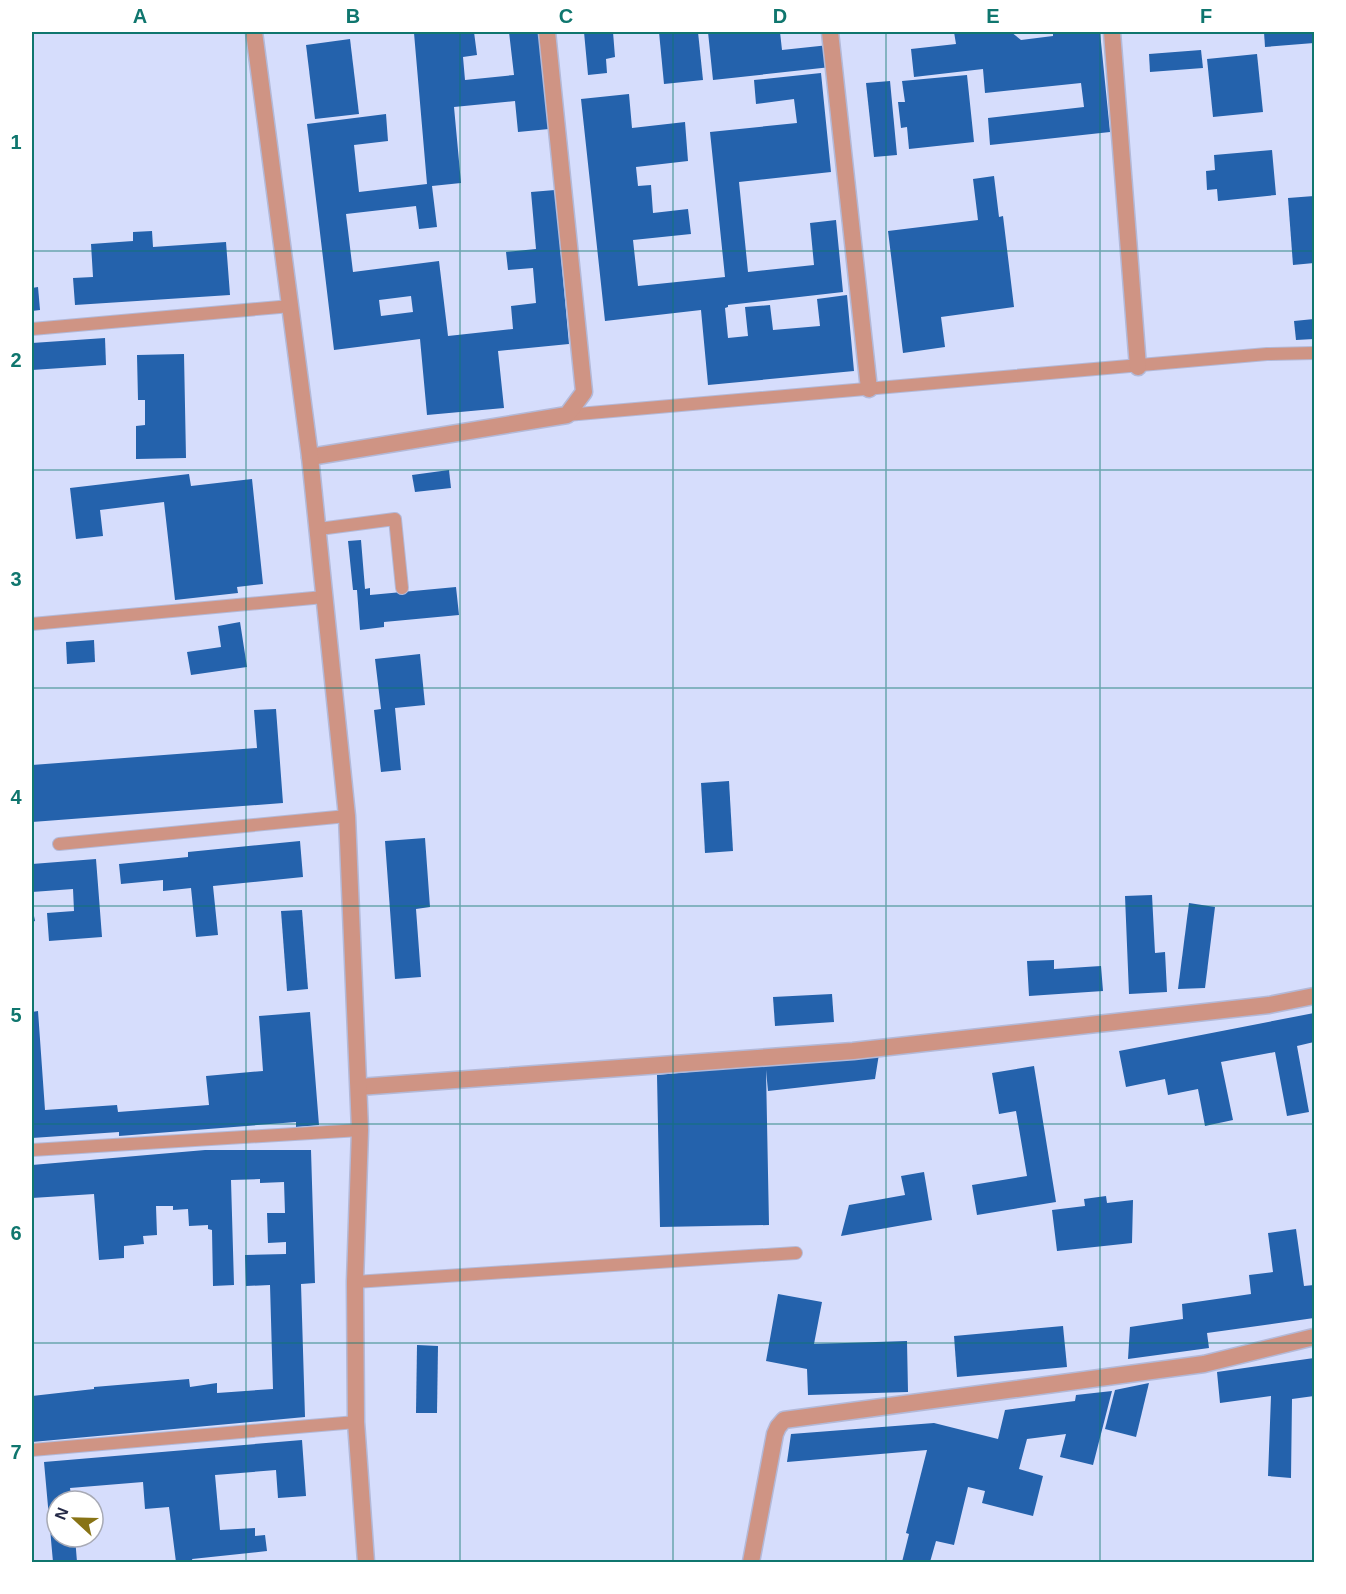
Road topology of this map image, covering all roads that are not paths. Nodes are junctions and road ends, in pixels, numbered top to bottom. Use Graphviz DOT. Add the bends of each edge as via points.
graph roads {
  1 [pos="254,32"];
  2 [pos="547,32"];
  3 [pos="830,32"];
  4 [pos="1112,32"];
  5 [pos="291,306"];
  6 [pos="32,329"];
  7 [pos="1314,353"];
  8 [pos="1138,367"];
  9 [pos="869,389"];
  10 [pos="567,415"];
  11 [pos="310,457"];
  12 [pos="319,529"];
  13 [pos="402,588"];
  14 [pos="324,597"];
  15 [pos="32,624"];
  16 [pos="347,816"];
  17 [pos="59,844"];
  18 [pos="1314,996"];
  19 [pos="359,1087"];
  20 [pos="360,1130"];
  21 [pos="32,1150"];
  22 [pos="796,1254"];
  23 [pos="355,1282"];
  24 [pos="1314,1337"];
  25 [pos="356,1422"];
  26 [pos="32,1450"];
  27 [pos="366,1563"];
  28 [pos="751,1563"];
  1 -- 5 [label="street"];
  2 -- 10 [label="street" via="584,392"];
  3 -- 9 [label="street"];
  4 -- 8 [label="street"];
  5 -- 6 [label="lane"];
  5 -- 11 [label="street"];
  7 -- 8 [label="lane"];
  8 -- 9 [label="lane"];
  9 -- 10 [label="lane"];
  10 -- 11 [label="street"];
  11 -- 12 [label="street"];
  12 -- 13 [label="lane" via="395,519"];
  12 -- 14 [label="street"];
  14 -- 15 [label="lane"];
  14 -- 16 [label="street"];
  16 -- 17 [label="lane"];
  16 -- 19 [label="street"];
  18 -- 19 [label="street" via="1269,1005 853,1051"];
  19 -- 20 [label="street"];
  20 -- 21 [label="lane"];
  20 -- 23 [label="street"];
  22 -- 23 [label="lane"];
  23 -- 25 [label="street"];
  24 -- 28 [label="street" via="1204,1364 784,1420 775,1434"];
  25 -- 26 [label="lane"];
  25 -- 27 [label="street"];
}
